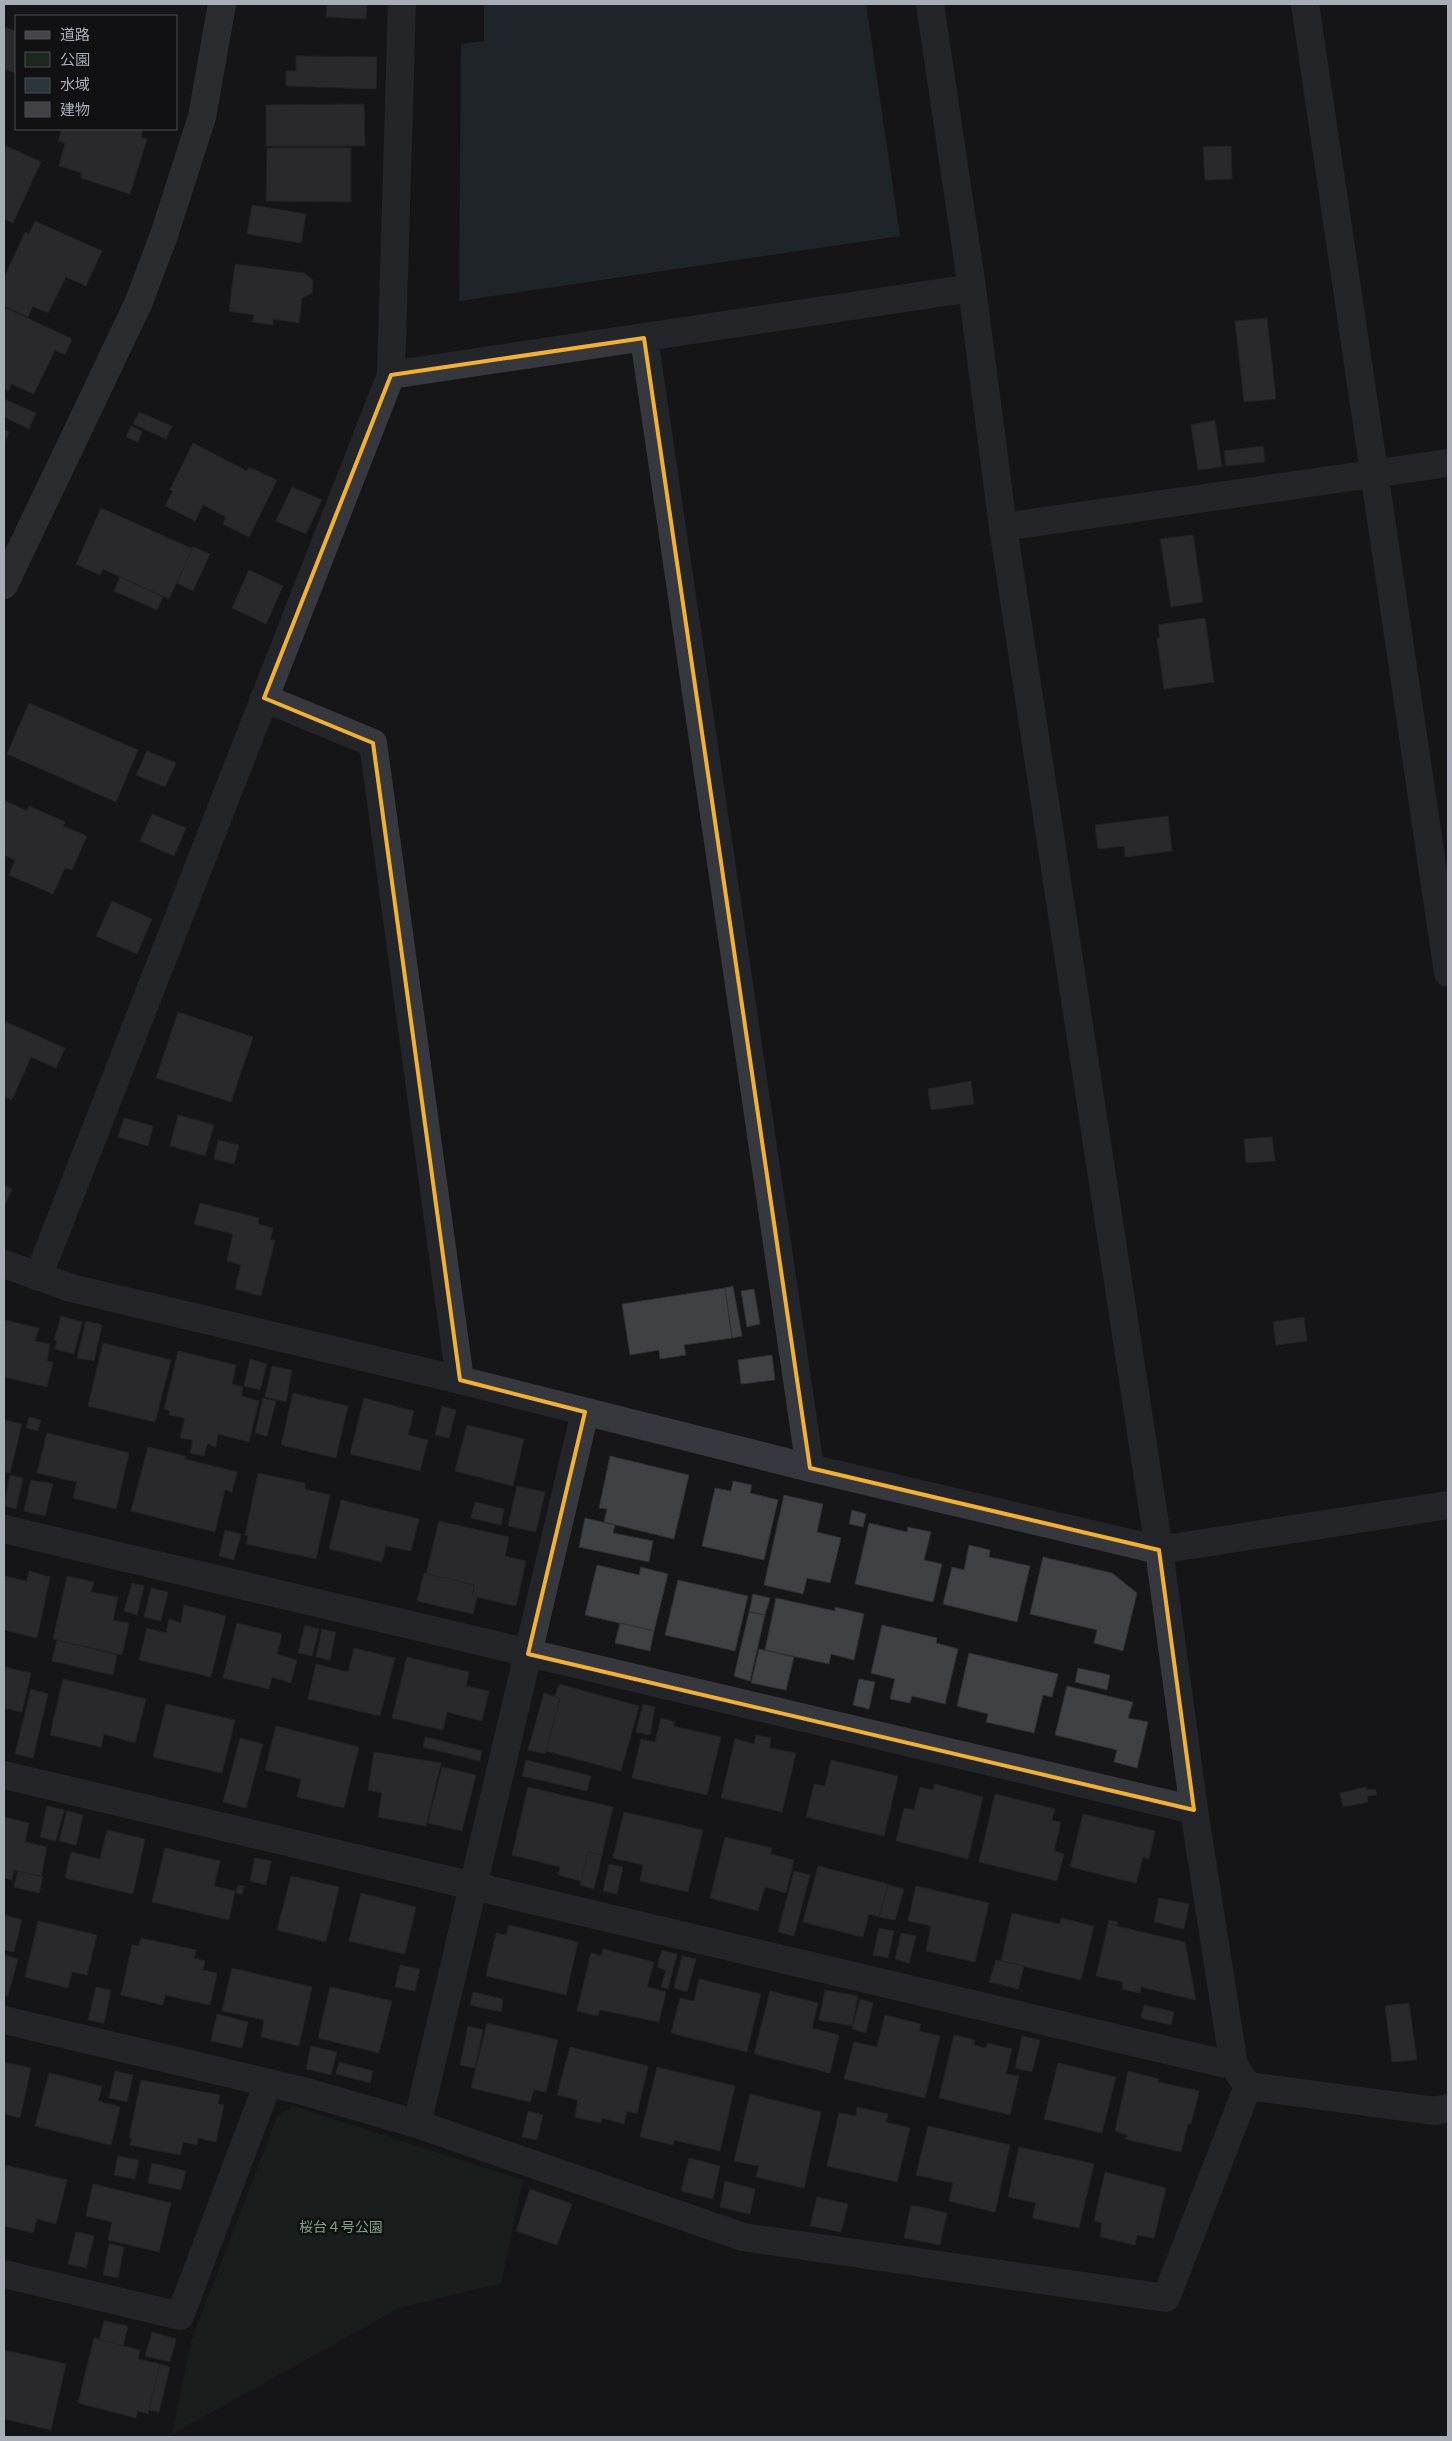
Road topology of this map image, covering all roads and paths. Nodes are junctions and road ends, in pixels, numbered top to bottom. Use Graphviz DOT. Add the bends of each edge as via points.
graph roads {
  1 [pos="222,4"];
  2 [pos="402,4"];
  3 [pos="930,4"];
  4 [pos="1305,4"];
  5 [pos="972,288"];
  6 [pos="644,338"];
  7 [pos="391,375"];
  8 [pos="1448,463"];
  9 [pos="1376,474"];
  10 [pos="1003,527"];
  11 [pos="4,585"];
  12 [pos="264,698"];
  13 [pos="1448,973"];
  14 [pos="4,1264"];
  15 [pos="38,1278"];
  16 [pos="460,1380"];
  17 [pos="585,1412"];
  18 [pos="810,1468"];
  19 [pos="1448,1505"];
  20 [pos="4,1528"];
  21 [pos="1158,1550"];
  22 [pos="528,1654"];
  23 [pos="4,1775"];
  24 [pos="1194,1810"];
  25 [pos="475,1888"];
  26 [pos="4,2020"];
  27 [pos="1241,2076"];
  28 [pos="268,2083"];
  29 [pos="1444,2116"];
  30 [pos="417,2124"];
  31 [pos="4,2274"];
  1 -- 11 [label="street" via="202,117 164,235 138,304"];
  2 -- 7 [label="street"];
  3 -- 5 [label="street"];
  4 -- 9 [label="street"];
  5 -- 6 [label="street"];
  5 -- 10 [label="street"];
  6 -- 7 [label="street"];
  6 -- 18 [label="street"];
  7 -- 12 [label="street"];
  8 -- 9 [label="street"];
  9 -- 10 [label="street"];
  9 -- 13 [label="street"];
  10 -- 21 [label="street"];
  12 -- 15 [label="street"];
  12 -- 16 [label="street" via="373,743"];
  14 -- 15 [label="street"];
  15 -- 16 [label="street" via="81,1291"];
  16 -- 17 [label="street"];
  17 -- 18 [label="street"];
  17 -- 22 [label="street"];
  18 -- 21 [label="street"];
  19 -- 21 [label="street"];
  20 -- 22 [label="street"];
  21 -- 24 [label="street"];
  22 -- 24 [label="street"];
  22 -- 25 [label="street"];
  23 -- 25 [label="street"];
  24 -- 27 [label="street"];
  25 -- 27 [label="street"];
  25 -- 30 [label="street"];
  26 -- 28 [label="street"];
  27 -- 29 [label="street"];
  27 -- 30 [label="street" via="1166,2298 743,2237"];
  28 -- 30 [label="street"];
  28 -- 31 [label="street" via="180,2316"];
}
